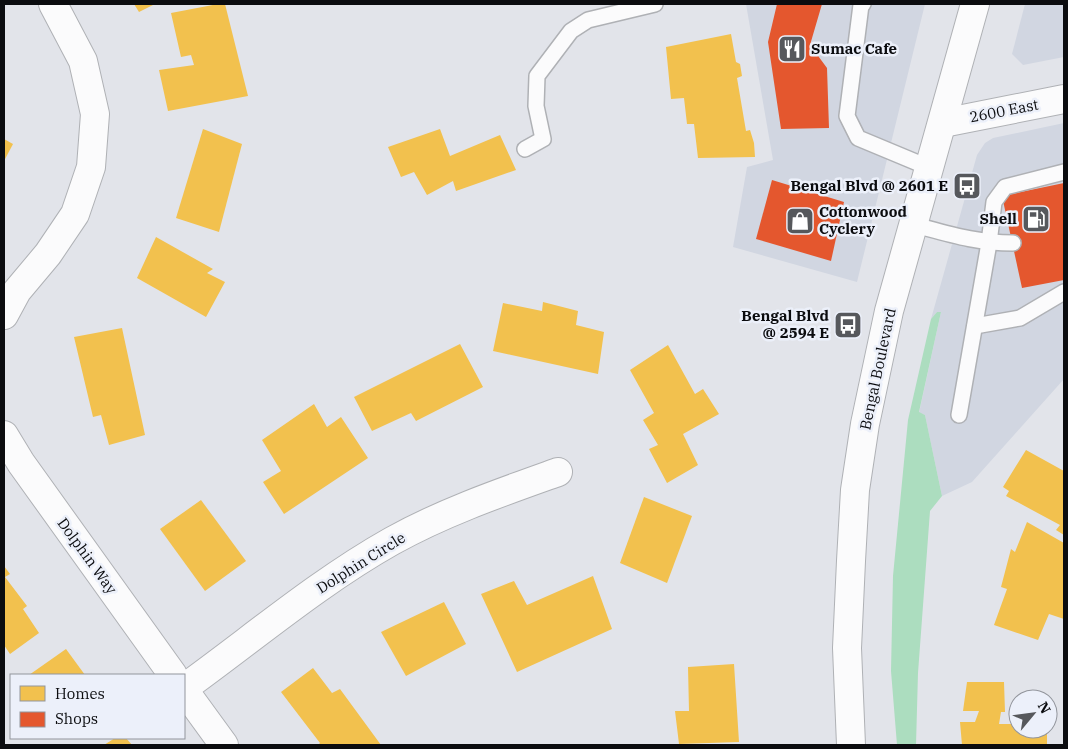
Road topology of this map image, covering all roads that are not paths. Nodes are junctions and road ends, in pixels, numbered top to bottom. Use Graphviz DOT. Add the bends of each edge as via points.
graph roads {
  1 [pos="53,4"];
  2 [pos="655,4"];
  3 [pos="863,4"];
  4 [pos="974,4"];
  5 [pos="1064,99"];
  6 [pos="943,123"];
  7 [pos="524,149"];
  8 [pos="930,168"];
  9 [pos="1064,172"];
  10 [pos="915,225"];
  11 [pos="989,243"];
  12 [pos="1012,243"];
  13 [pos="1064,292"];
  14 [pos="4,315"];
  15 [pos="975,326"];
  16 [pos="959,415"];
  17 [pos="4,435"];
  18 [pos="558,472"];
  19 [pos="172,674"];
  20 [pos="185,688"];
  21 [pos="185,690"];
  22 [pos="224,745"];
  23 [pos="851,745"];
  1 -- 14 [label="street" via="82,61 91,96 95,114 91,167 75,214 17,291"];
  2 -- 7 [label="lane" via="588,20 571,32 538,76 536,106 544,139"];
  3 -- 8 [label="lane" via="847,116 858,138"];
  4 -- 6 [label="street, Bengal Boulevard"];
  5 -- 6 [label="street, 2600 East"];
  6 -- 8 [label="street, Bengal Boulevard"];
  8 -- 10 [label="street, Bengal Boulevard"];
  9 -- 11 [label="lane" via="1005,187 994,202"];
  10 -- 11 [label="lane"];
  10 -- 23 [label="street, Bengal Boulevard" via="887,320 865,424 856,490 847,648"];
  11 -- 12 [label="lane"];
  11 -- 15 [label="lane"];
  13 -- 15 [label="lane" via="1020,318"];
  15 -- 16 [label="lane"];
  17 -- 19 [label="street, Dolphin Way" via="21,464"];
  18 -- 20 [label="street, Dolphin Circle" via="470,504 393,540 318,589"];
  21 -- 22 [label="street"];
}
